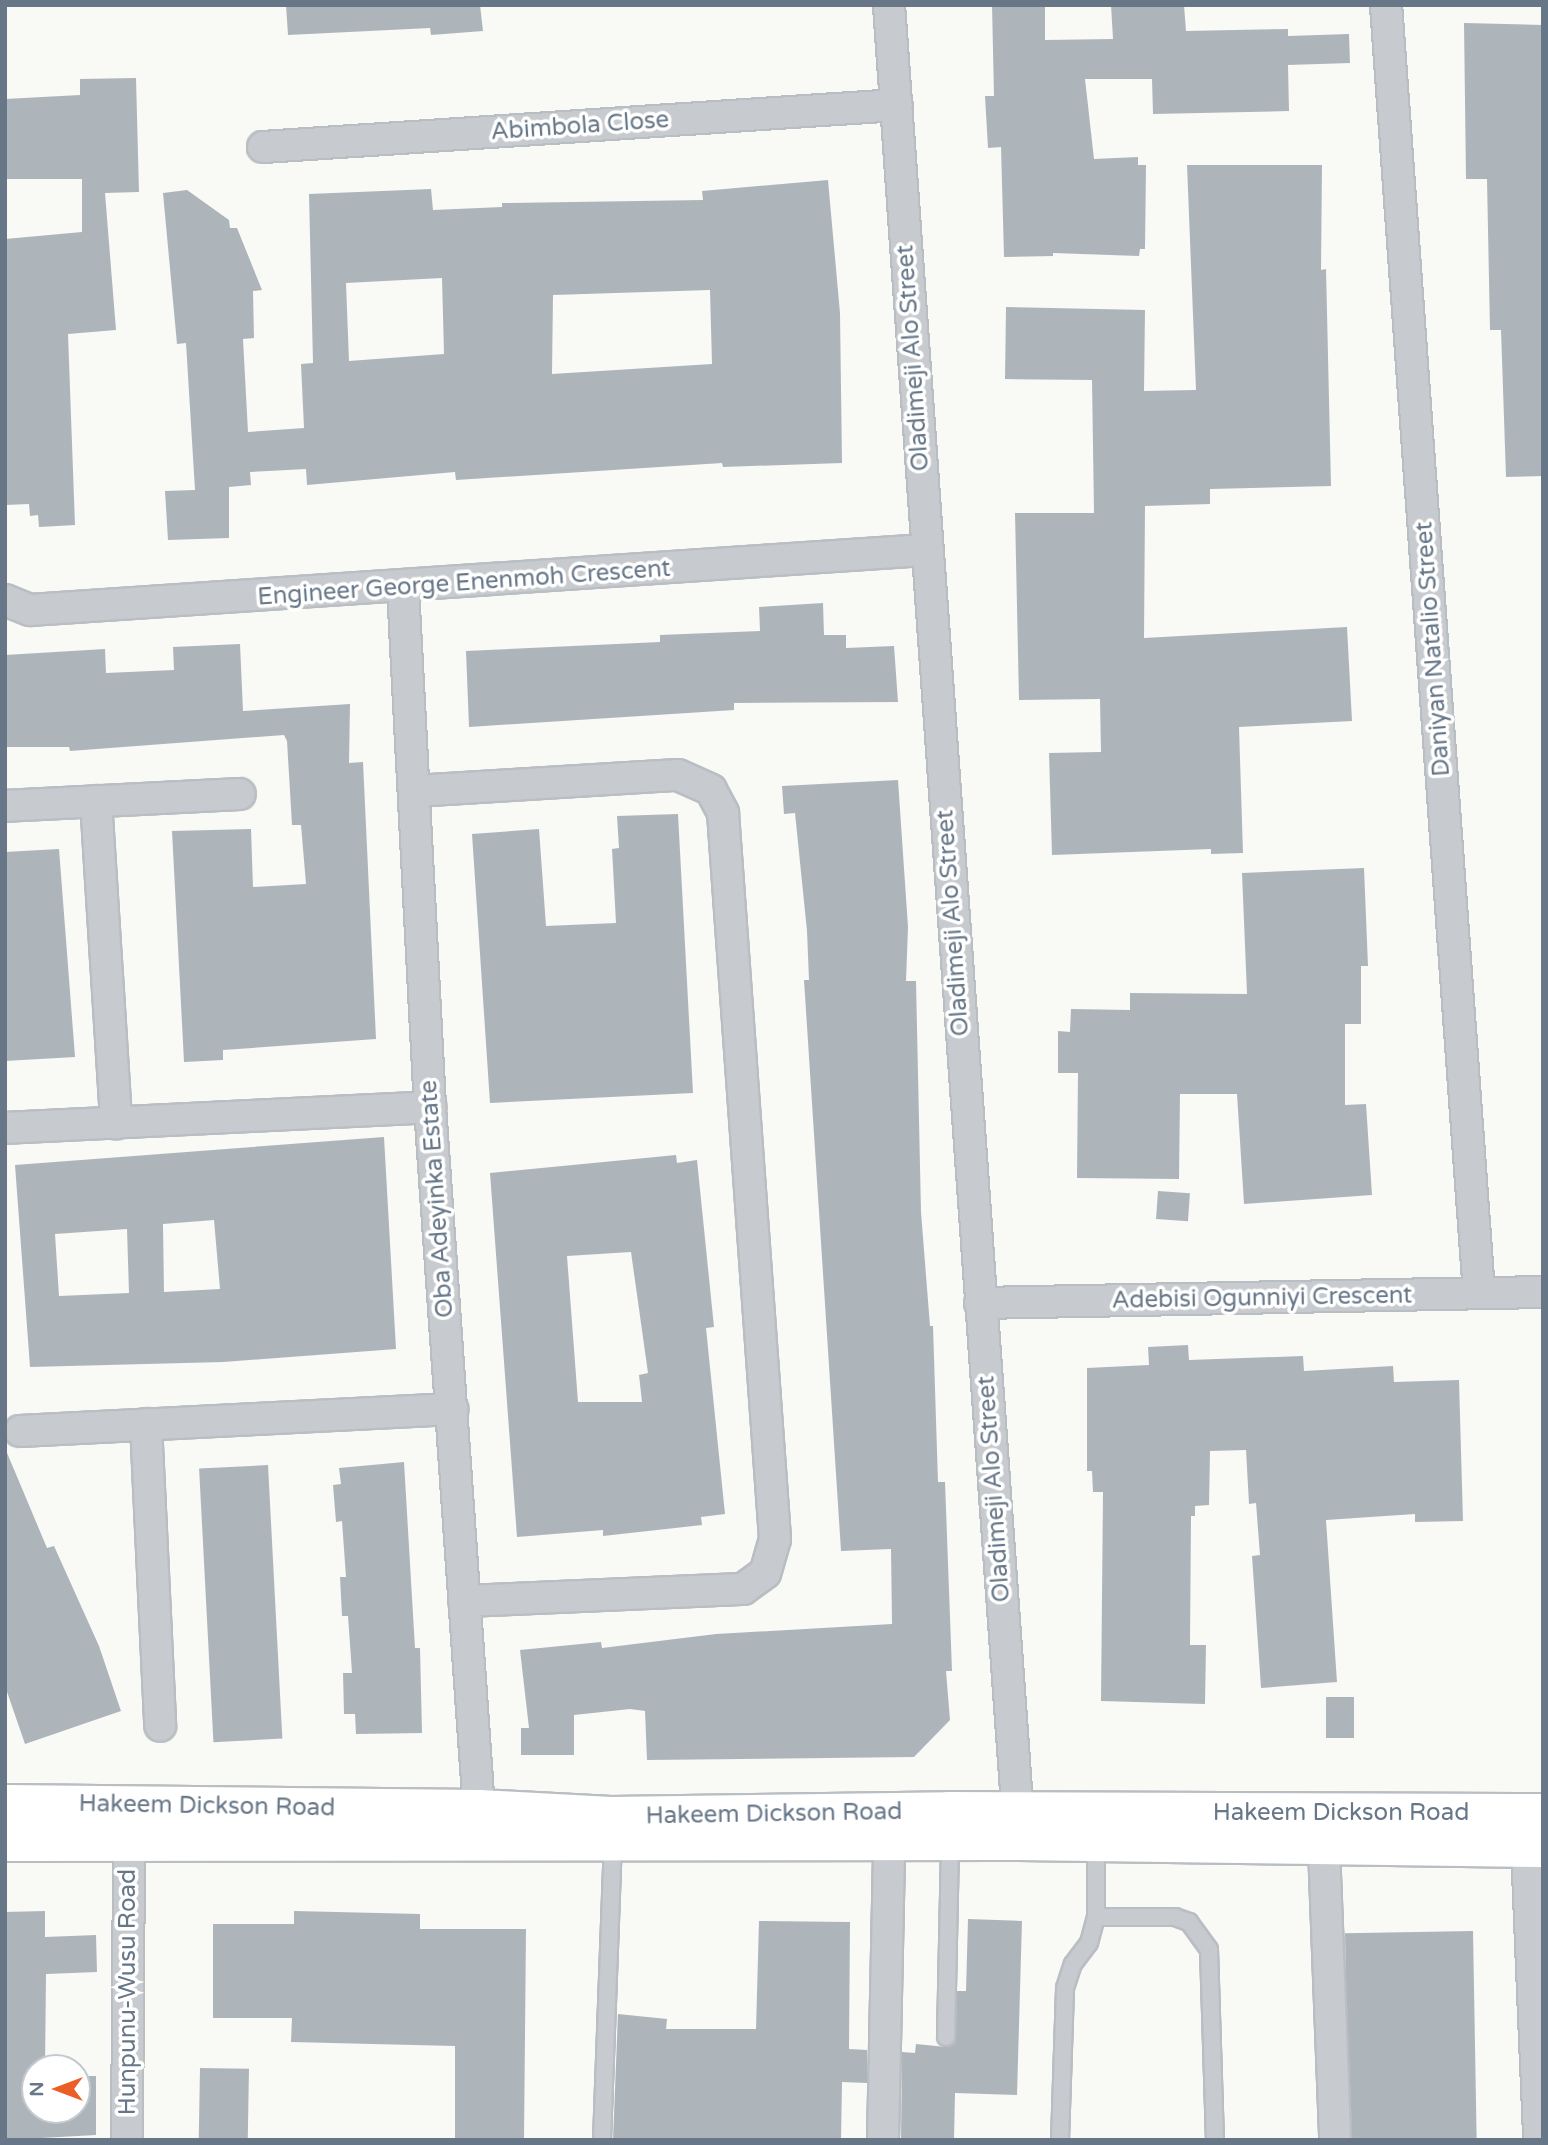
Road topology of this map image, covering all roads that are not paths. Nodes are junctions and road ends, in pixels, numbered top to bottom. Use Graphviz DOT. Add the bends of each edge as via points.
graph roads {
  1 [pos="890,5"];
  2 [pos="1386,5"];
  3 [pos="897,105"];
  4 [pos="263,147"];
  5 [pos="925,550"];
  6 [pos="403,588"];
  7 [pos="5,600"];
  8 [pos="414,791"];
  9 [pos="240,794"];
  10 [pos="96,801"];
  11 [pos="5,806"];
  12 [pos="430,1107"];
  13 [pos="116,1123"];
  14 [pos="5,1128"];
  15 [pos="1543,1292"];
  16 [pos="1479,1293"];
  17 [pos="981,1303"];
  18 [pos="452,1409"];
  19 [pos="146,1424"];
  20 [pos="20,1431"];
  21 [pos="464,1601"];
  22 [pos="160,1726"];
  23 [pos="5,1804"];
  24 [pos="479,1809"];
  25 [pos="1543,1813"];
  26 [pos="1019,1828"];
  27 [pos="5,1842"];
  28 [pos="889,1842"];
  29 [pos="613,1843"];
  30 [pos="1096,1843"];
  31 [pos="129,1844"];
  32 [pos="950,1844"];
  33 [pos="1324,1848"];
  34 [pos="1535,1848"];
  35 [pos="1096,1917"];
  36 [pos="946,2037"];
  37 [pos="127,2140"];
  38 [pos="602,2140"];
  39 [pos="883,2140"];
  40 [pos="1060,2140"];
  41 [pos="1215,2140"];
  42 [pos="1335,2140"];
  43 [pos="1539,2140"];
  1 -- 3 [label="street, Oladimeji Alo Street"];
  2 -- 16 [label="street, Daniyan Natalio Street"];
  3 -- 4 [label="street, Abimbola Close"];
  3 -- 5 [label="street, Oladimeji Alo Street"];
  5 -- 6 [label="street, Engineer George Enenmoh Crescent"];
  5 -- 17 [label="street, Oladimeji Alo Street"];
  6 -- 7 [label="street, Engineer George Enenmoh Crescent" via="30,610"];
  6 -- 8 [label="street, Oba Adeyinka Estate"];
  8 -- 12 [label="street, Oba Adeyinka Estate"];
  8 -- 21 [label="street" via="678,775 711,790 723,813 775,1539 765,1573 743,1590"];
  9 -- 10 [label="street"];
  10 -- 11 [label="street"];
  10 -- 13 [label="street"];
  12 -- 13 [label="street"];
  12 -- 18 [label="street, Oba Adeyinka Estate"];
  13 -- 14 [label="street"];
  15 -- 16 [label="street, Adebisi Ogunniyi Crescent"];
  16 -- 17 [label="street, Adebisi Ogunniyi Crescent"];
  17 -- 26 [label="street, Oladimeji Alo Street"];
  18 -- 19 [label="street"];
  18 -- 21 [label="street, Oba Adeyinka Estate"];
  19 -- 20 [label="street"];
  19 -- 22 [label="street"];
  21 -- 24 [label="street, Oba Adeyinka Estate"];
  23 -- 24 [label="main road, Hakeem Dickson Road"];
  24 -- 26 [label="main road, Hakeem Dickson Road"];
  25 -- 26 [label="main road, Hakeem Dickson Road"];
  26 -- 30 [label="main road, Hakeem Dickson Road"];
  26 -- 32 [label="main road, Hakeem Dickson Road"];
  27 -- 31 [label="main road, Hakeem Dickson Road"];
  28 -- 29 [label="main road, Hakeem Dickson Road"];
  28 -- 32 [label="main road, Hakeem Dickson Road"];
  28 -- 39 [label="street"];
  29 -- 31 [label="main road, Hakeem Dickson Road"];
  29 -- 38 [label="lane"];
  30 -- 33 [label="main road, Hakeem Dickson Road"];
  30 -- 35 [label="lane"];
  31 -- 37 [label="street, Hunpunu-Wusu Road"];
  32 -- 36 [label="lane"];
  33 -- 34 [label="main road, Hakeem Dickson Road"];
  33 -- 42 [label="street"];
  34 -- 43 [label="street"];
  35 -- 40 [label="lane" via="1089,1943 1073,1964 1065,1989"];
  35 -- 41 [label="lane" via="1175,1917 1189,1922 1209,1950"];
}
